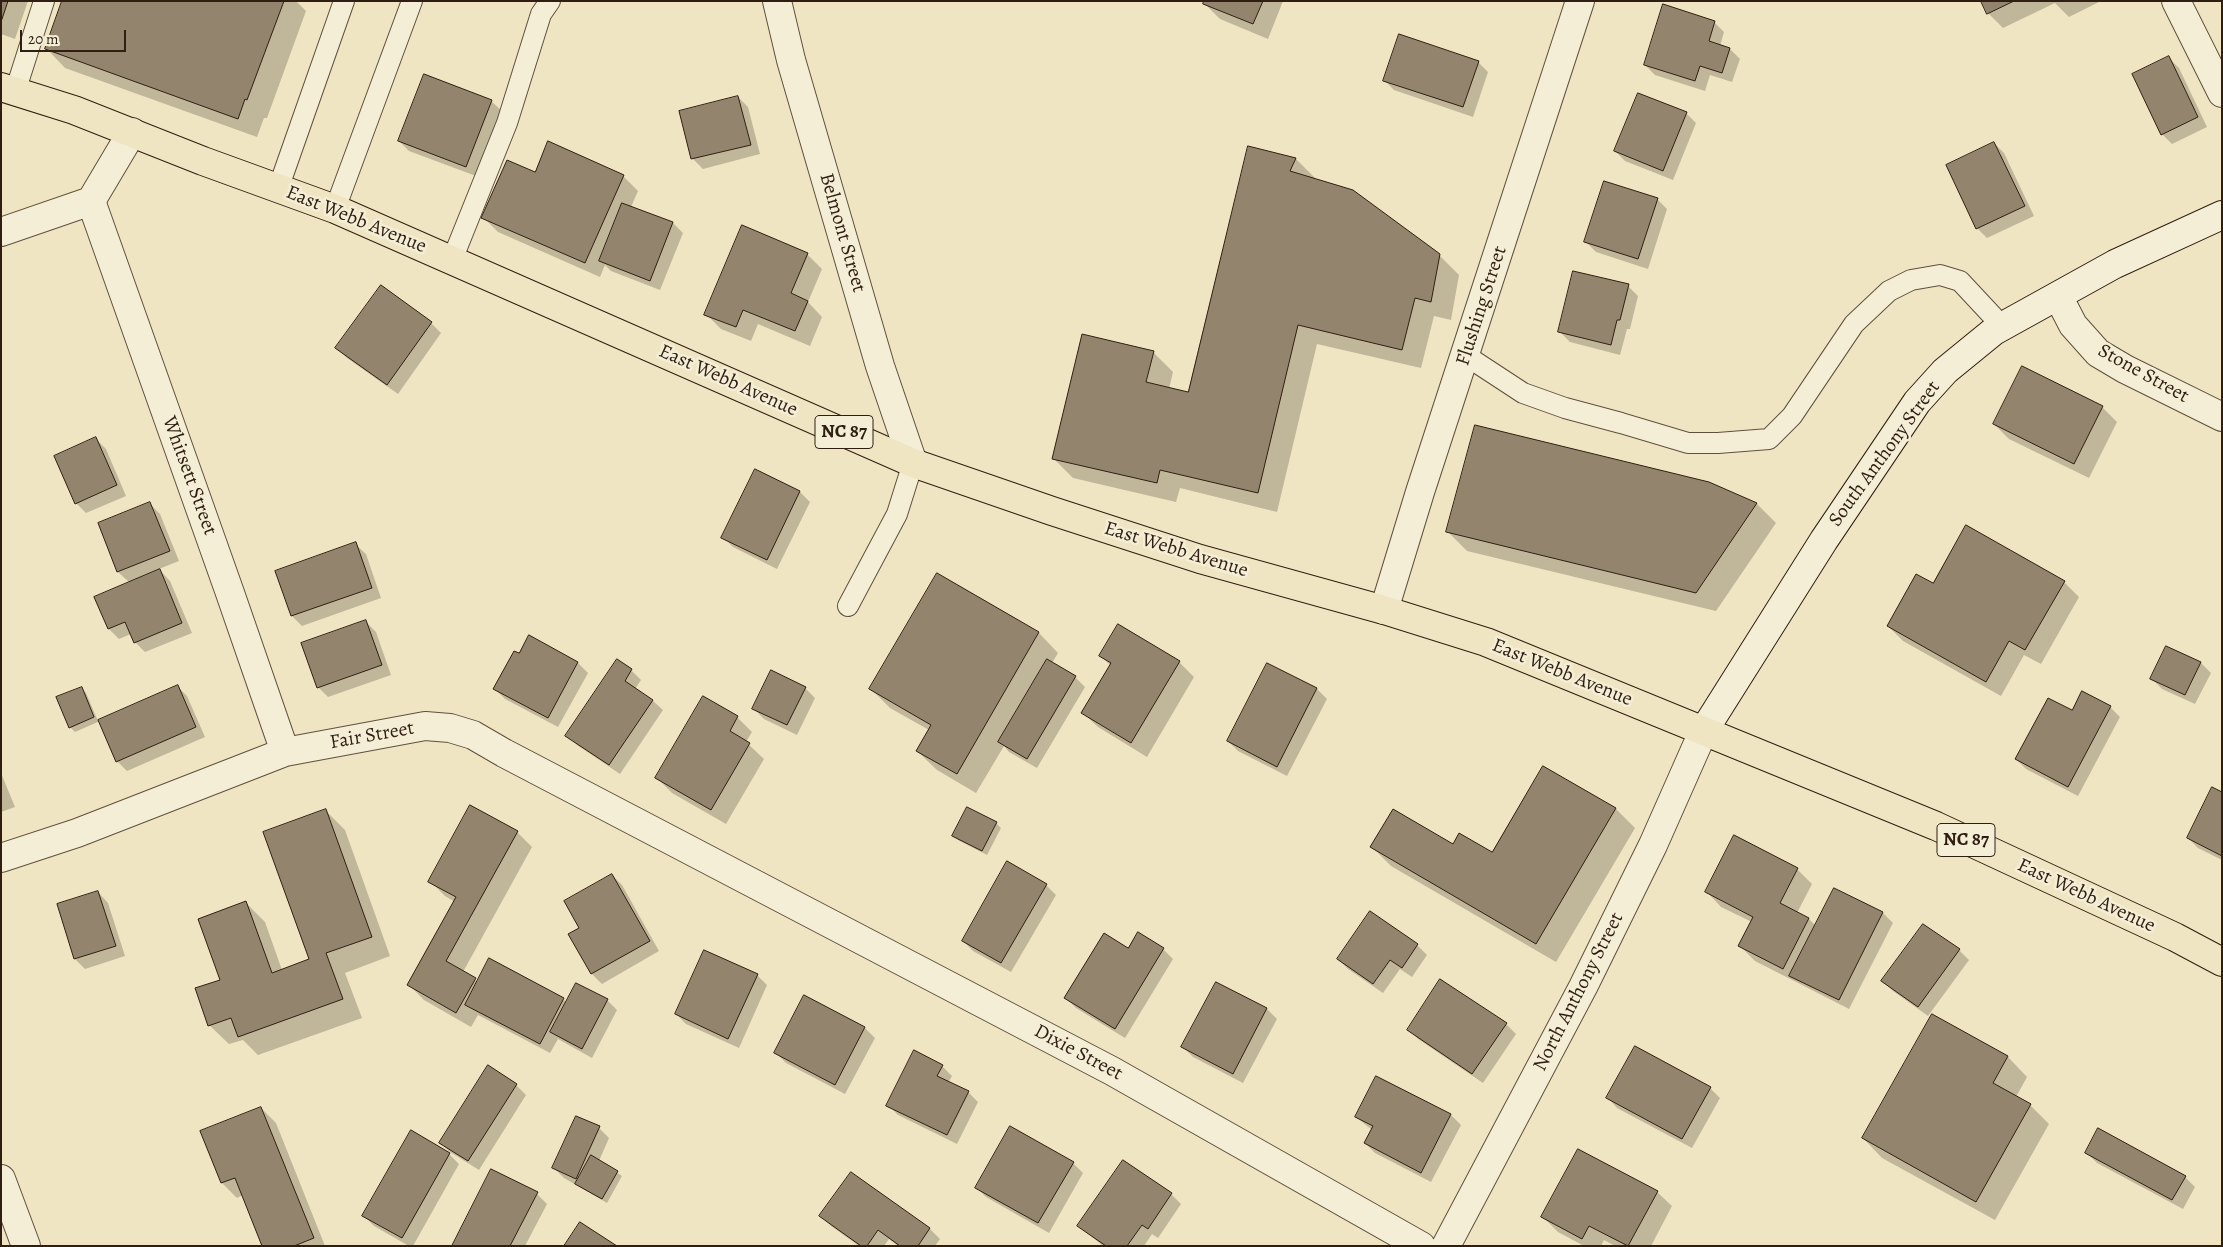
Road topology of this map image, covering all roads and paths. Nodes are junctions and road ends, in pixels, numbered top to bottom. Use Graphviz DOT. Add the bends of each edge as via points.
graph roads {
  1 [pos="44,1"];
  2 [pos="344,1"];
  3 [pos="412,1"];
  4 [pos="550,1"];
  5 [pos="777,1"];
  6 [pos="1580,1"];
  7 [pos="2176,1"];
  8 [pos="8,89"];
  9 [pos="2222,93"];
  10 [pos="132,132"];
  11 [pos="278,189"];
  12 [pos="91,201"];
  13 [pos="335,209"];
  14 [pos="2222,215"];
  15 [pos="1,232"];
  16 [pos="452,260"];
  17 [pos="2058,296"];
  18 [pos="2002,326"];
  19 [pos="1465,355"];
  20 [pos="2222,417"];
  21 [pos="914,463"];
  22 [pos="848,606"];
  23 [pos="1384,610"];
  24 [pos="1703,732"];
  25 [pos="285,752"];
  26 [pos="1,858"];
  27 [pos="729,870"];
  28 [pos="2220,957"];
  29 [pos="1,1178"];
  30 [pos="26,1246"];
  31 [pos="1421,1246"];
  32 [pos="1446,1246"];
  1 -- 8 [label="lane"];
  2 -- 11 [label="lane"];
  3 -- 13 [label="lane"];
  4 -- 16 [label="lane" via="541,14 507,123"];
  5 -- 21 [label="street, Belmont Street" via="880,366"];
  6 -- 19 [label="street, Flushing Street"];
  7 -- 9 [label="street"];
  8 -- 10 [label="highway, East Webb Avenue / NC 87"];
  10 -- 11 [label="highway, East Webb Avenue / NC 87"];
  10 -- 12 [label="street"];
  11 -- 13 [label="highway, East Webb Avenue / NC 87"];
  12 -- 15 [label="street"];
  12 -- 25 [label="street, Whitsett Street"];
  13 -- 16 [label="highway, East Webb Avenue / NC 87"];
  14 -- 17 [label="street, South Anthony Street" via="2115,264"];
  16 -- 21 [label="highway, East Webb Avenue / NC 87"];
  17 -- 18 [label="street, South Anthony Street"];
  17 -- 20 [label="street, Stone Street" via="2073,326 2098,353"];
  18 -- 19 [label="lane" via="1960,281 1940,275 1911,280 1890,291 1854,324 1792,416 1769,439 1718,443 1688,443 1565,408 1523,393"];
  18 -- 24 [label="street, South Anthony Street" via="1945,371 1917,402 1824,540"];
  19 -- 23 [label="street, Flushing Street"];
  21 -- 22 [label="lane" via="897,514"];
  21 -- 23 [label="highway, East Webb Avenue / NC 87" via="1200,559"];
  23 -- 24 [label="highway, East Webb Avenue / NC 87" via="1486,642"];
  24 -- 28 [label="highway, East Webb Avenue / NC 87" via="1927,822"];
  24 -- 32 [label="street, North Anthony Street" via="1653,846 1583,988"];
  25 -- 26 [label="street, Fair Street" via="77,833"];
  25 -- 27 [label="street, Fair Street" via="425,726 450,728 473,735"];
  27 -- 31 [label="street, Dixie Street" via="1112,1071"];
  29 -- 30 [label="street"];
}
